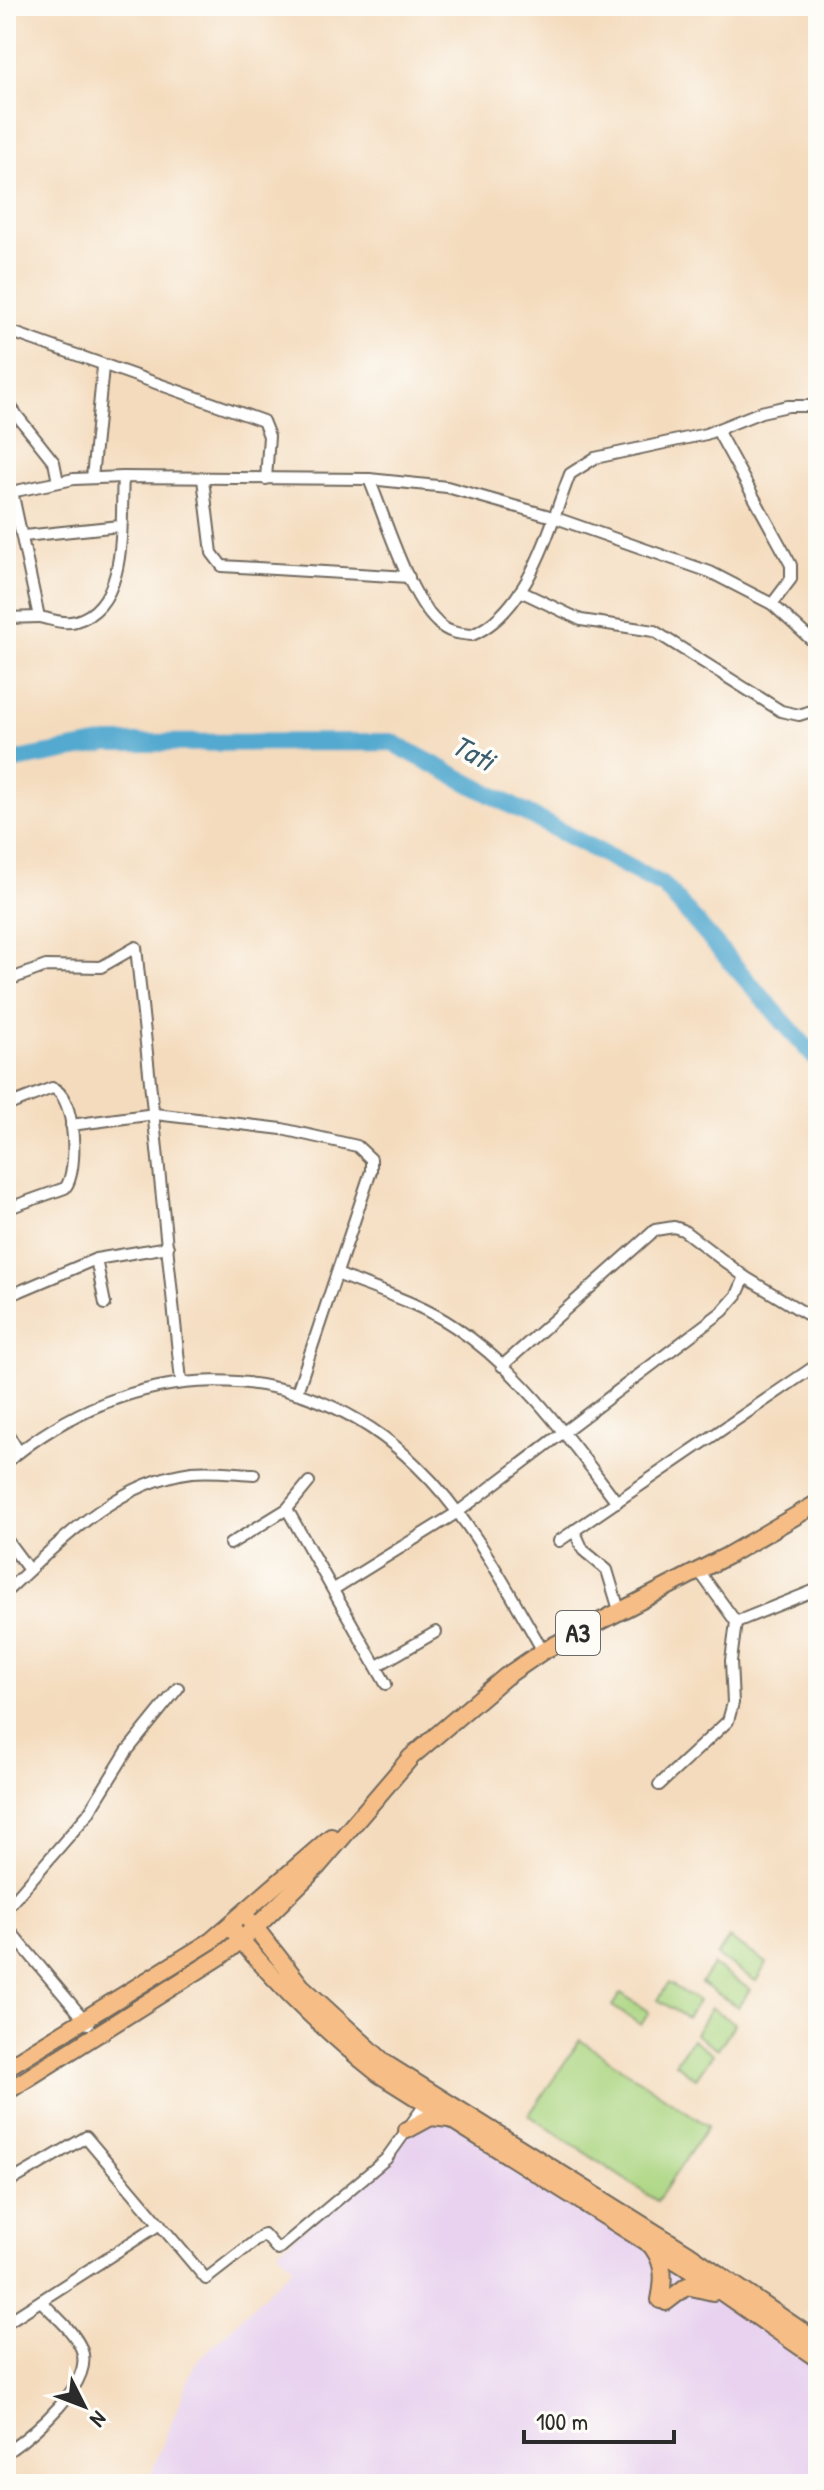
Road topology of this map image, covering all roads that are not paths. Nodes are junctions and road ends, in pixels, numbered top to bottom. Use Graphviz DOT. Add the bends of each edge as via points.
graph roads {
  1 [pos="6,330"];
  2 [pos="103,367"];
  3 [pos="6,399"];
  4 [pos="818,406"];
  5 [pos="11,415"];
  6 [pos="717,430"];
  7 [pos="123,477"];
  8 [pos="92,478"];
  9 [pos="203,479"];
  10 [pos="266,479"];
  11 [pos="369,479"];
  12 [pos="58,482"];
  13 [pos="9,492"];
  14 [pos="553,517"];
  15 [pos="120,526"];
  16 [pos="24,536"];
  17 [pos="409,577"];
  18 [pos="520,591"];
  19 [pos="772,604"];
  20 [pos="39,617"];
  21 [pos="6,618"];
  22 [pos="818,646"];
  23 [pos="818,709"];
  24 [pos="6,981"];
  25 [pos="6,1106"];
  26 [pos="155,1114"];
  27 [pos="71,1125"];
  28 [pos="6,1209"];
  29 [pos="168,1247"];
  30 [pos="96,1259"];
  31 [pos="337,1274"];
  32 [pos="745,1277"];
  33 [pos="6,1297"];
  34 [pos="105,1304"];
  35 [pos="818,1321"];
  36 [pos="818,1364"];
  37 [pos="502,1366"];
  38 [pos="181,1381"];
  39 [pos="297,1392"];
  40 [pos="6,1431"];
  41 [pos="565,1432"];
  42 [pos="19,1452"];
  43 [pos="6,1463"];
  44 [pos="254,1474"];
  45 [pos="309,1482"];
  46 [pos="617,1502"];
  47 [pos="818,1503"];
  48 [pos="287,1509"];
  49 [pos="458,1512"];
  50 [pos="574,1530"];
  51 [pos="6,1539"];
  52 [pos="559,1541"];
  53 [pos="230,1544"];
  54 [pos="29,1570"];
  55 [pos="699,1571"];
  56 [pos="334,1589"];
  57 [pos="818,1589"];
  58 [pos="6,1592"];
  59 [pos="619,1610"];
  60 [pos="736,1622"];
  61 [pos="436,1632"];
  62 [pos="543,1651"];
  63 [pos="377,1666"];
  64 [pos="386,1684"];
  65 [pos="178,1688"];
  66 [pos="659,1785"];
  67 [pos="368,1804"];
  68 [pos="6,1909"];
  69 [pos="245,1915"];
  70 [pos="6,1926"];
  71 [pos="254,1929"];
  72 [pos="235,1934"];
  73 [pos="19,1942"];
  74 [pos="6,1953"];
  75 [pos="83,2019"];
  76 [pos="96,2035"];
  77 [pos="6,2068"];
  78 [pos="402,2088"];
  79 [pos="6,2092"];
  80 [pos="430,2098"];
  81 [pos="450,2119"];
  82 [pos="407,2130"];
  83 [pos="6,2184"];
  84 [pos="160,2224"];
  85 [pos="652,2247"];
  86 [pos="734,2295"];
  87 [pos="41,2301"];
  88 [pos="6,2323"];
  89 [pos="818,2342"];
  90 [pos="818,2359"];
  91 [pos="6,2453"];
  1 -- 2 [label="street"];
  2 -- 8 [label="street"];
  2 -- 10 [label="street" via="263,421 269,436"];
  3 -- 5 [label="street"];
  4 -- 6 [label="street" via="775,408"];
  5 -- 12 [label="street" via="54,462"];
  6 -- 14 [label="street" via="584,463 570,474"];
  6 -- 19 [label="street" via="791,565 791,579"];
  7 -- 8 [label="street"];
  7 -- 9 [label="street"];
  7 -- 15 [label="street"];
  8 -- 12 [label="street"];
  9 -- 10 [label="street"];
  9 -- 17 [label="street" via="212,553 222,566"];
  10 -- 11 [label="street"];
  11 -- 14 [label="street" via="447,487"];
  11 -- 17 [label="street"];
  12 -- 13 [label="street"];
  13 -- 16 [label="street"];
  14 -- 18 [label="street"];
  14 -- 19 [label="street" via="710,572"];
  15 -- 16 [label="street"];
  15 -- 20 [label="street" via="115,579 104,602 75,622"];
  16 -- 20 [label="street"];
  17 -- 18 [label="street" via="438,624 458,634 480,631"];
  18 -- 23 [label="street" via="581,620 654,631 781,711 799,715"];
  19 -- 22 [label="street"];
  20 -- 21 [label="street"];
  24 -- 26 [label="street" via="46,966 101,967 136,947"];
  25 -- 27 [label="street" via="52,1088 60,1090"];
  26 -- 27 [label="street"];
  26 -- 29 [label="street"];
  26 -- 31 [label="street" via="282,1129 365,1151 371,1171"];
  27 -- 28 [label="street" via="72,1180 65,1188"];
  29 -- 30 [label="street"];
  29 -- 38 [label="street"];
  30 -- 33 [label="street"];
  30 -- 34 [label="street"];
  31 -- 37 [label="street" via="441,1318"];
  31 -- 39 [label="street"];
  32 -- 35 [label="street"];
  32 -- 37 [label="street" via="683,1230 655,1230"];
  32 -- 41 [label="street" via="723,1311"];
  36 -- 46 [label="street"];
  37 -- 41 [label="street"];
  38 -- 39 [label="street"];
  38 -- 42 [label="street" via="81,1412"];
  39 -- 49 [label="street" via="378,1432 417,1465"];
  40 -- 42 [label="street"];
  41 -- 46 [label="street"];
  41 -- 49 [label="street"];
  42 -- 43 [label="street"];
  44 -- 54 [label="street" via="193,1472 145,1486 88,1520"];
  45 -- 48 [label="street"];
  46 -- 50 [label="street"];
  47 -- 55 [label="main road, A3"];
  48 -- 53 [label="street"];
  48 -- 56 [label="street"];
  49 -- 56 [label="street"];
  49 -- 62 [label="street"];
  50 -- 52 [label="street"];
  50 -- 59 [label="street" via="583,1550 607,1570"];
  51 -- 54 [label="street"];
  54 -- 58 [label="street"];
  55 -- 59 [label="main road, A3"];
  55 -- 60 [label="street"];
  56 -- 63 [label="street"];
  57 -- 60 [label="street"];
  59 -- 62 [label="main road, A3"];
  60 -- 66 [label="street" via="728,1721"];
  61 -- 63 [label="street"];
  62 -- 67 [label="main road, A3" via="460,1712"];
  63 -- 64 [label="street"];
  65 -- 68 [label="street" via="127,1751 88,1814"];
  67 -- 69 [label="main road, A3"];
  67 -- 71 [label="main road, A3" via="318,1866"];
  69 -- 71 [label="main road"];
  69 -- 72 [label="main road, A3"];
  70 -- 73 [label="street"];
  71 -- 72 [label="main road, A3"];
  71 -- 80 [label="main road" via="346,2030"];
  72 -- 75 [label="main road, A3"];
  72 -- 76 [label="main road, A3"];
  72 -- 78 [label="main road" via="336,2040"];
  73 -- 74 [label="street"];
  73 -- 75 [label="street"];
  75 -- 76 [label="street"];
  75 -- 77 [label="main road, A3"];
  76 -- 79 [label="main road, A3"];
  78 -- 80 [label="main road"];
  78 -- 82 [label="main road" via="411,2106"];
  80 -- 81 [label="main road"];
  80 -- 82 [label="street"];
  80 -- 86 [label="main road"];
  81 -- 82 [label="main road" via="431,2117"];
  81 -- 85 [label="main road"];
  82 -- 84 [label="street" via="367,2178 278,2250 264,2234 206,2279"];
  83 -- 84 [label="street" via="86,2137"];
  84 -- 87 [label="street"];
  85 -- 86 [label="main road"];
  85 -- 86 [label="main road" via="661,2259 663,2301 694,2285"];
  86 -- 89 [label="main road"];
  86 -- 90 [label="main road"];
  87 -- 88 [label="street"];
  87 -- 91 [label="street" via="80,2345 83,2362 67,2397"];
}
